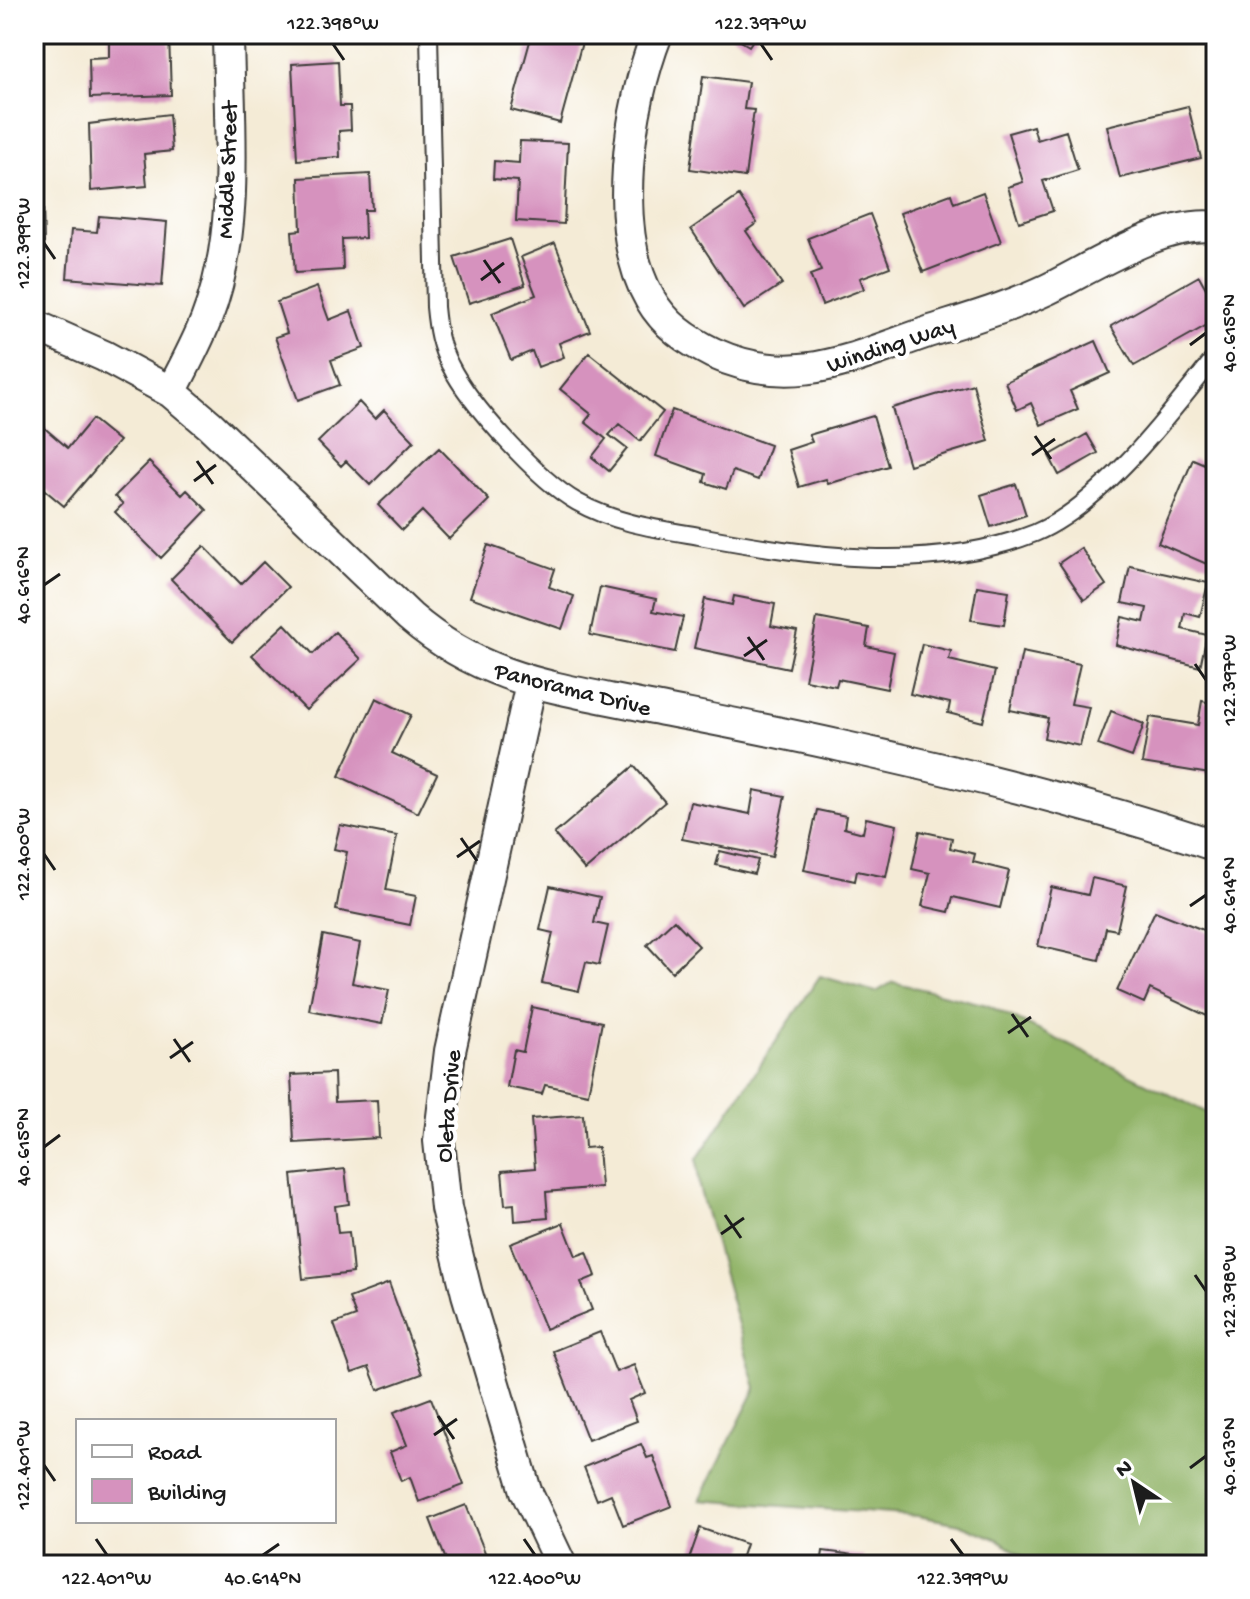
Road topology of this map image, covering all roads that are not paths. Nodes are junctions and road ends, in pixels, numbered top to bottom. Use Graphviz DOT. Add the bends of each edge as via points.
graph roads {
  1 [pos="228,34"];
  2 [pos="429,34"];
  3 [pos="657,34"];
  4 [pos="34,201"];
  5 [pos="1216,227"];
  6 [pos="35,326"];
  7 [pos="1216,356"];
  8 [pos="171,392"];
  9 [pos="531,683"];
  10 [pos="1216,846"];
  11 [pos="561,1565"];
  1 -- 8 [label="street, Middle Street" via="230,173 224,243 206,320"];
  2 -- 7 [label="lane" via="440,342 461,384 534,467 577,502 606,515 636,525 804,553 888,558 975,551 1049,526 1114,475"];
  3 -- 5 [label="street, Winding Way" via="633,125 629,203 635,269 669,325 726,358 773,372 831,366 1016,302 1157,237"];
  4 -- 6 [label="lane"];
  6 -- 8 [label="street, Panorama Drive"];
  8 -- 9 [label="street, Panorama Drive" via="444,646"];
  9 -- 10 [label="street, Panorama Drive" via="843,746 1149,823"];
  9 -- 11 [label="street, Oleta Drive" via="450,1051 439,1141 446,1208 467,1294 526,1491"];
}
